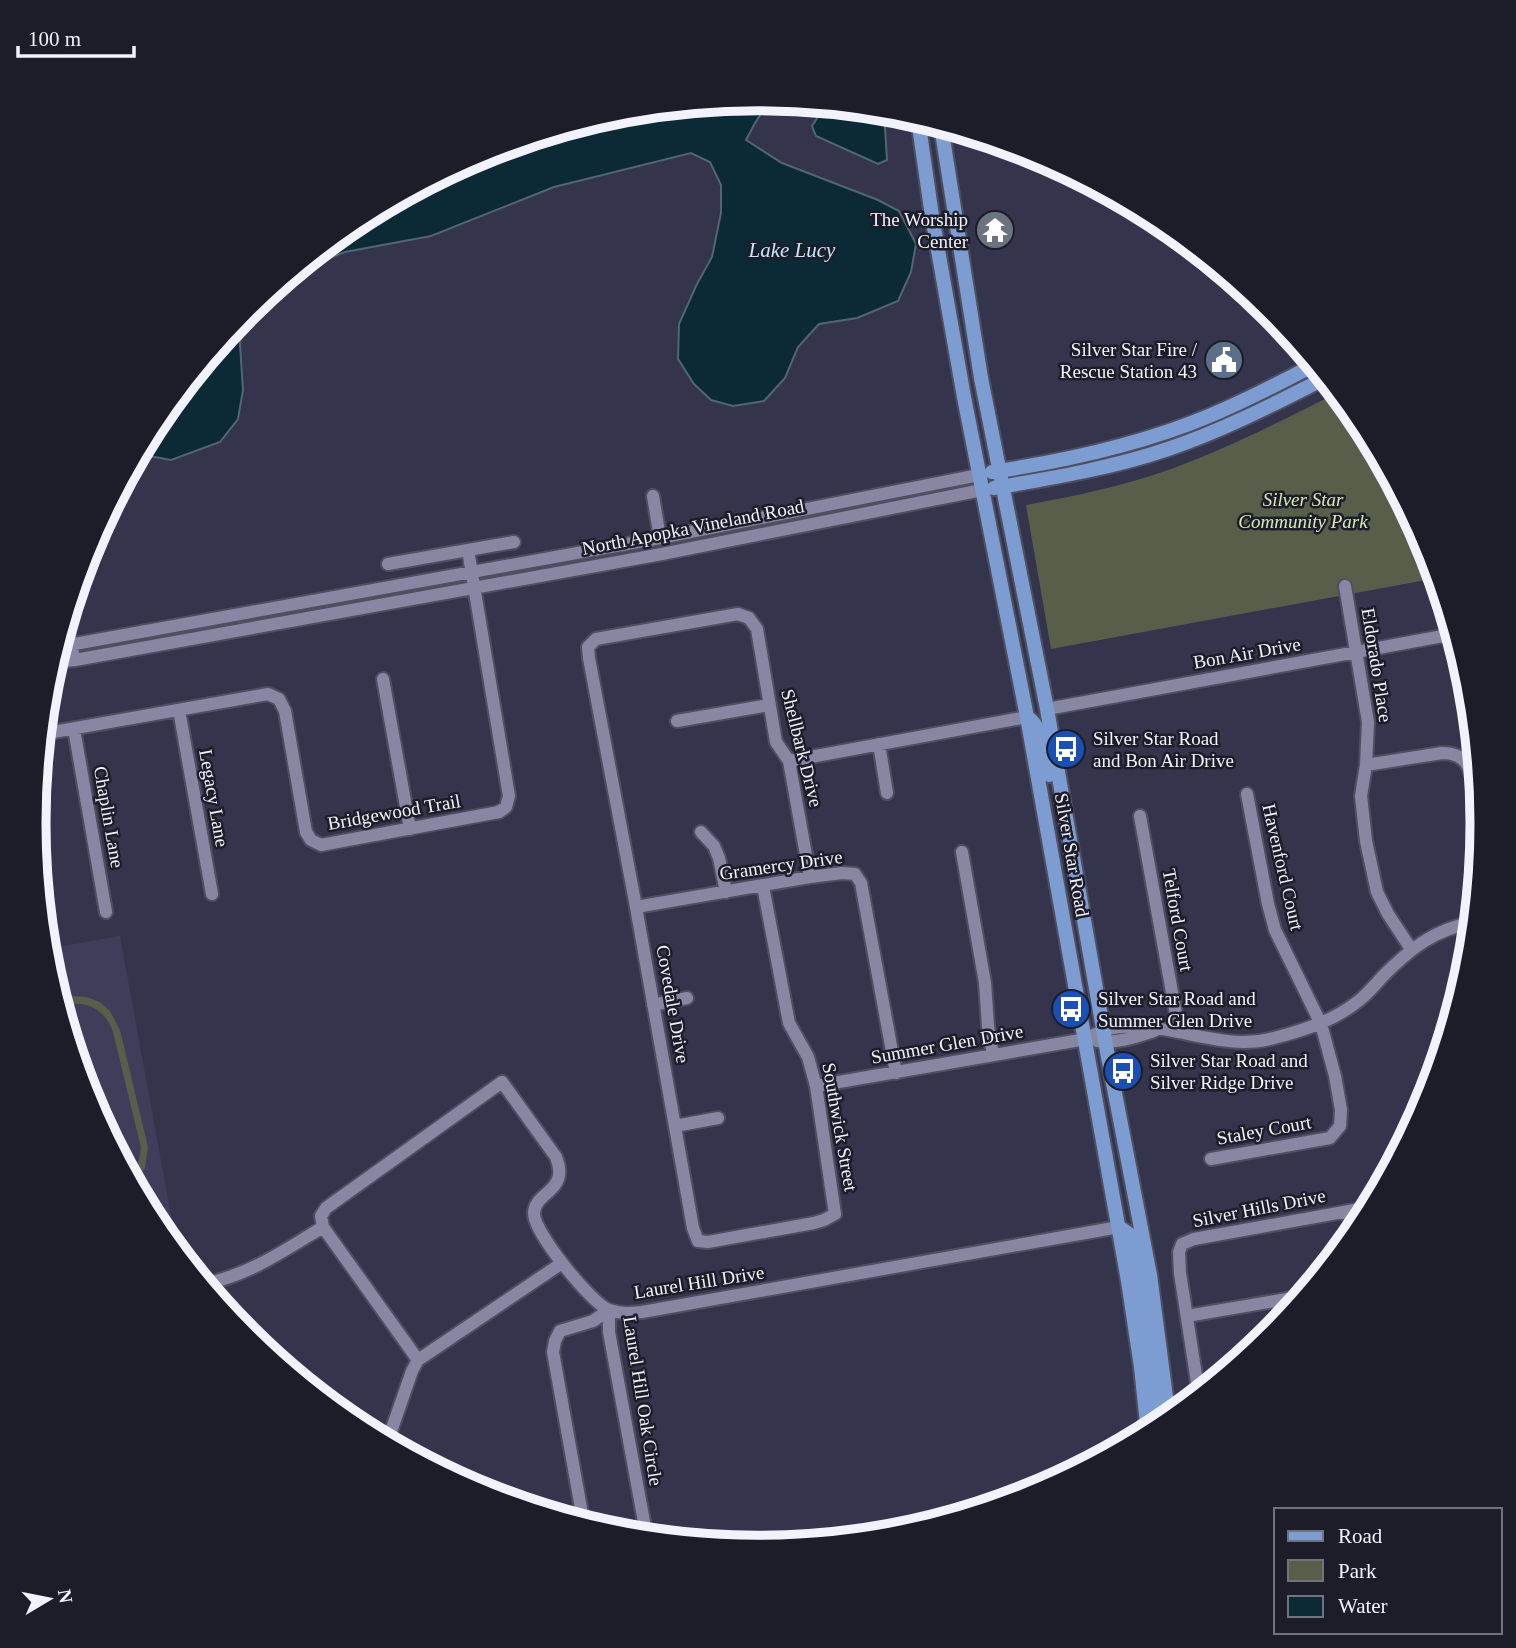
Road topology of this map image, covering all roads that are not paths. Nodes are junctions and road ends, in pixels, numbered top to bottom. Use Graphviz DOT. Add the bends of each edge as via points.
graph roads {
  1 [pos="920,131"];
  2 [pos="943,136"];
  3 [pos="1306,369"];
  4 [pos="1317,382"];
  5 [pos="999,471"];
  6 [pos="979,475"];
  7 [pos="1002,487"];
  8 [pos="982,490"];
  9 [pos="653,496"];
  10 [pos="660,538"];
  11 [pos="514,542"];
  12 [pos="468,550"];
  13 [pos="388,564"];
  14 [pos="472,572"];
  15 [pos="1345,586"];
  16 [pos="475,588"];
  17 [pos="1445,636"];
  18 [pos="70,639"];
  19 [pos="596,639"];
  20 [pos="68,646"];
  21 [pos="72,646"];
  22 [pos="1355,652"];
  23 [pos="75,660"];
  24 [pos="65,661"];
  25 [pos="383,679"];
  26 [pos="769,705"];
  27 [pos="1047,709"];
  28 [pos="179,710"];
  29 [pos="1027,716"];
  30 [pos="677,721"];
  31 [pos="74,729"];
  32 [pos="52,732"];
  33 [pos="879,744"];
  34 [pos="789,761"];
  35 [pos="1366,765"];
  36 [pos="1468,768"];
  37 [pos="887,793"];
  38 [pos="1247,794"];
  39 [pos="1140,816"];
  40 [pos="410,828"];
  41 [pos="701,832"];
  42 [pos="962,852"];
  43 [pos="1073,856"];
  44 [pos="810,877"];
  45 [pos="763,886"];
  46 [pos="726,892"];
  47 [pos="212,894"];
  48 [pos="636,907"];
  49 [pos="106,912"];
  50 [pos="1463,925"];
  51 [pos="1411,949"];
  52 [pos="687,998"];
  53 [pos="653,1005"];
  54 [pos="1321,1024"];
  55 [pos="1179,1031"];
  56 [pos="1105,1036"];
  57 [pos="1086,1039"];
  58 [pos="993,1055"];
  59 [pos="896,1073"];
  60 [pos="816,1086"];
  61 [pos="718,1118"];
  62 [pos="675,1126"];
  63 [pos="1211,1159"];
  64 [pos="1356,1210"];
  65 [pos="1349,1211"];
  66 [pos="835,1214"];
  67 [pos="1350,1219"];
  68 [pos="323,1227"];
  69 [pos="1119,1227"];
  70 [pos="562,1264"];
  71 [pos="213,1283"];
  72 [pos="1290,1298"];
  73 [pos="609,1310"];
  74 [pos="1187,1316"];
  75 [pos="1136,1336"];
  76 [pos="1162,1356"];
  77 [pos="418,1360"];
  78 [pos="1197,1385"];
  79 [pos="1168,1406"];
  80 [pos="1156,1414"];
  81 [pos="1146,1421"];
  82 [pos="390,1434"];
  83 [pos="582,1514"];
  84 [pos="645,1527"];
  1 -- 6 [label="main road, Silver Star Road"];
  2 -- 5 [label="main road, Silver Star Road"];
  3 -- 5 [label="main road, North Apopka Vineland Road" via="1207,417 1146,438"];
  4 -- 7 [label="main road, North Apopka Vineland Road" via="1169,449"];
  5 -- 6 [label="main road, North Apopka Vineland Road"];
  5 -- 7 [label="main road, Silver Star Road"];
  6 -- 8 [label="main road, Silver Star Road"];
  6 -- 10 [label="street, North Apopka Vineland Road"];
  7 -- 8 [label="main road, North Apopka Vineland Road"];
  7 -- 27 [label="main road, Silver Star Road"];
  8 -- 16 [label="street, North Apopka Vineland Road"];
  8 -- 29 [label="main road, Silver Star Road"];
  9 -- 10 [label="street"];
  10 -- 14 [label="street, North Apopka Vineland Road"];
  11 -- 12 [label="street"];
  12 -- 13 [label="street"];
  12 -- 14 [label="street, Bridgewood Trail"];
  14 -- 16 [label="street, Bridgewood Trail"];
  14 -- 21 [label="street, North Apopka Vineland Road"];
  15 -- 22 [label="street, Eldorado Place"];
  16 -- 23 [label="street, North Apopka Vineland Road"];
  16 -- 40 [label="street, Bridgewood Trail" via="509,796 499,812"];
  17 -- 22 [label="street, Bon Air Drive"];
  18 -- 21 [label="street"];
  19 -- 26 [label="street, Shellbark Drive" via="737,614 749,618 757,629"];
  19 -- 48 [label="street, Covedale Drive" via="588,647 589,658"];
  20 -- 21 [label="street, North Apopka Vineland Road"];
  21 -- 23 [label="street"];
  22 -- 27 [label="street, Bon Air Drive"];
  22 -- 35 [label="street, Eldorado Place" via="1368,722"];
  23 -- 24 [label="street, North Apopka Vineland Road"];
  25 -- 40 [label="street"];
  26 -- 30 [label="street"];
  26 -- 34 [label="street, Shellbark Drive" via="776,742"];
  27 -- 43 [label="main road, Silver Star Road"];
  28 -- 31 [label="street, Bridgewood Trail"];
  28 -- 40 [label="street, Bridgewood Trail" via="268,694 279,699 311,840 321,845"];
  28 -- 47 [label="street, Legacy Lane"];
  29 -- 33 [label="street"];
  29 -- 43 [label="main road" via="1038,727 1061,834"];
  29 -- 57 [label="main road, Silver Star Road"];
  31 -- 32 [label="street, Bridgewood Trail"];
  31 -- 49 [label="street, Chaplin Lane"];
  33 -- 34 [label="street"];
  33 -- 37 [label="street"];
  34 -- 44 [label="street, Shellbark Drive"];
  35 -- 36 [label="street" via="1441,753 1453,754"];
  35 -- 51 [label="street, Eldorado Place" via="1361,796 1377,892"];
  38 -- 54 [label="street, Havenford Court" via="1275,930"];
  39 -- 55 [label="street, Telford Court"];
  41 -- 46 [label="street" via="719,858"];
  42 -- 58 [label="street"];
  43 -- 56 [label="main road, Silver Star Road"];
  44 -- 45 [label="street, Gramercy Drive"];
  44 -- 59 [label="street, Gramercy Drive" via="855,874 861,883"];
  45 -- 46 [label="street, Gramercy Drive"];
  45 -- 60 [label="street, Southwick Street" via="789,1023 808,1057"];
  46 -- 48 [label="street, Gramercy Drive"];
  48 -- 53 [label="street, Covedale Drive"];
  50 -- 51 [label="street" via="1437,933"];
  51 -- 54 [label="street" via="1363,998"];
  52 -- 53 [label="street"];
  53 -- 62 [label="street, Covedale Drive"];
  54 -- 55 [label="street" via="1271,1039 1237,1042"];
  54 -- 63 [label="street, Staley Court" via="1335,1076 1340,1126 1329,1138"];
  55 -- 56 [label="street, Summer Glen Drive" via="1161,1029 1130,1039"];
  56 -- 57 [label="street, Summer Glen Drive"];
  56 -- 76 [label="main road, Silver Star Road"];
  57 -- 58 [label="street, Summer Glen Drive"];
  57 -- 69 [label="main road, Silver Star Road"];
  58 -- 59 [label="street, Summer Glen Drive"];
  59 -- 60 [label="street, Summer Glen Drive"];
  60 -- 66 [label="street, Southwick Street"];
  61 -- 62 [label="street"];
  62 -- 66 [label="street, Covedale Drive" via="698,1241 814,1223"];
  64 -- 65 [label="street, Silver Hills Drive"];
  65 -- 67 [label="street"];
  65 -- 74 [label="street, Silver Hills Drive" via="1182,1244 1179,1252"];
  68 -- 70 [label="street, Laurel Hill Drive" via="321,1216 326,1208 502,1082 559,1166 553,1189 534,1212 535,1222"];
  68 -- 71 [label="street" via="244,1273"];
  68 -- 77 [label="street"];
  69 -- 73 [label="street, Laurel Hill Drive" via="642,1312"];
  69 -- 75 [label="main road, Silver Star Road"];
  69 -- 76 [label="main road" via="1134,1241 1149,1338"];
  70 -- 73 [label="street, Laurel Hill Drive"];
  70 -- 77 [label="street"];
  72 -- 74 [label="street"];
  73 -- 83 [label="street, Laurel Hill Oak Circle" via="593,1321 560,1331 553,1352"];
  73 -- 84 [label="street, Laurel Hill Oak Circle" via="608,1332"];
  74 -- 78 [label="street, Silver Hills Drive"];
  75 -- 80 [label="main road" via="1150,1361"];
  75 -- 81 [label="main road, Silver Star Road"];
  76 -- 79 [label="main road, Silver Star Road"];
  77 -- 82 [label="street"];
}
